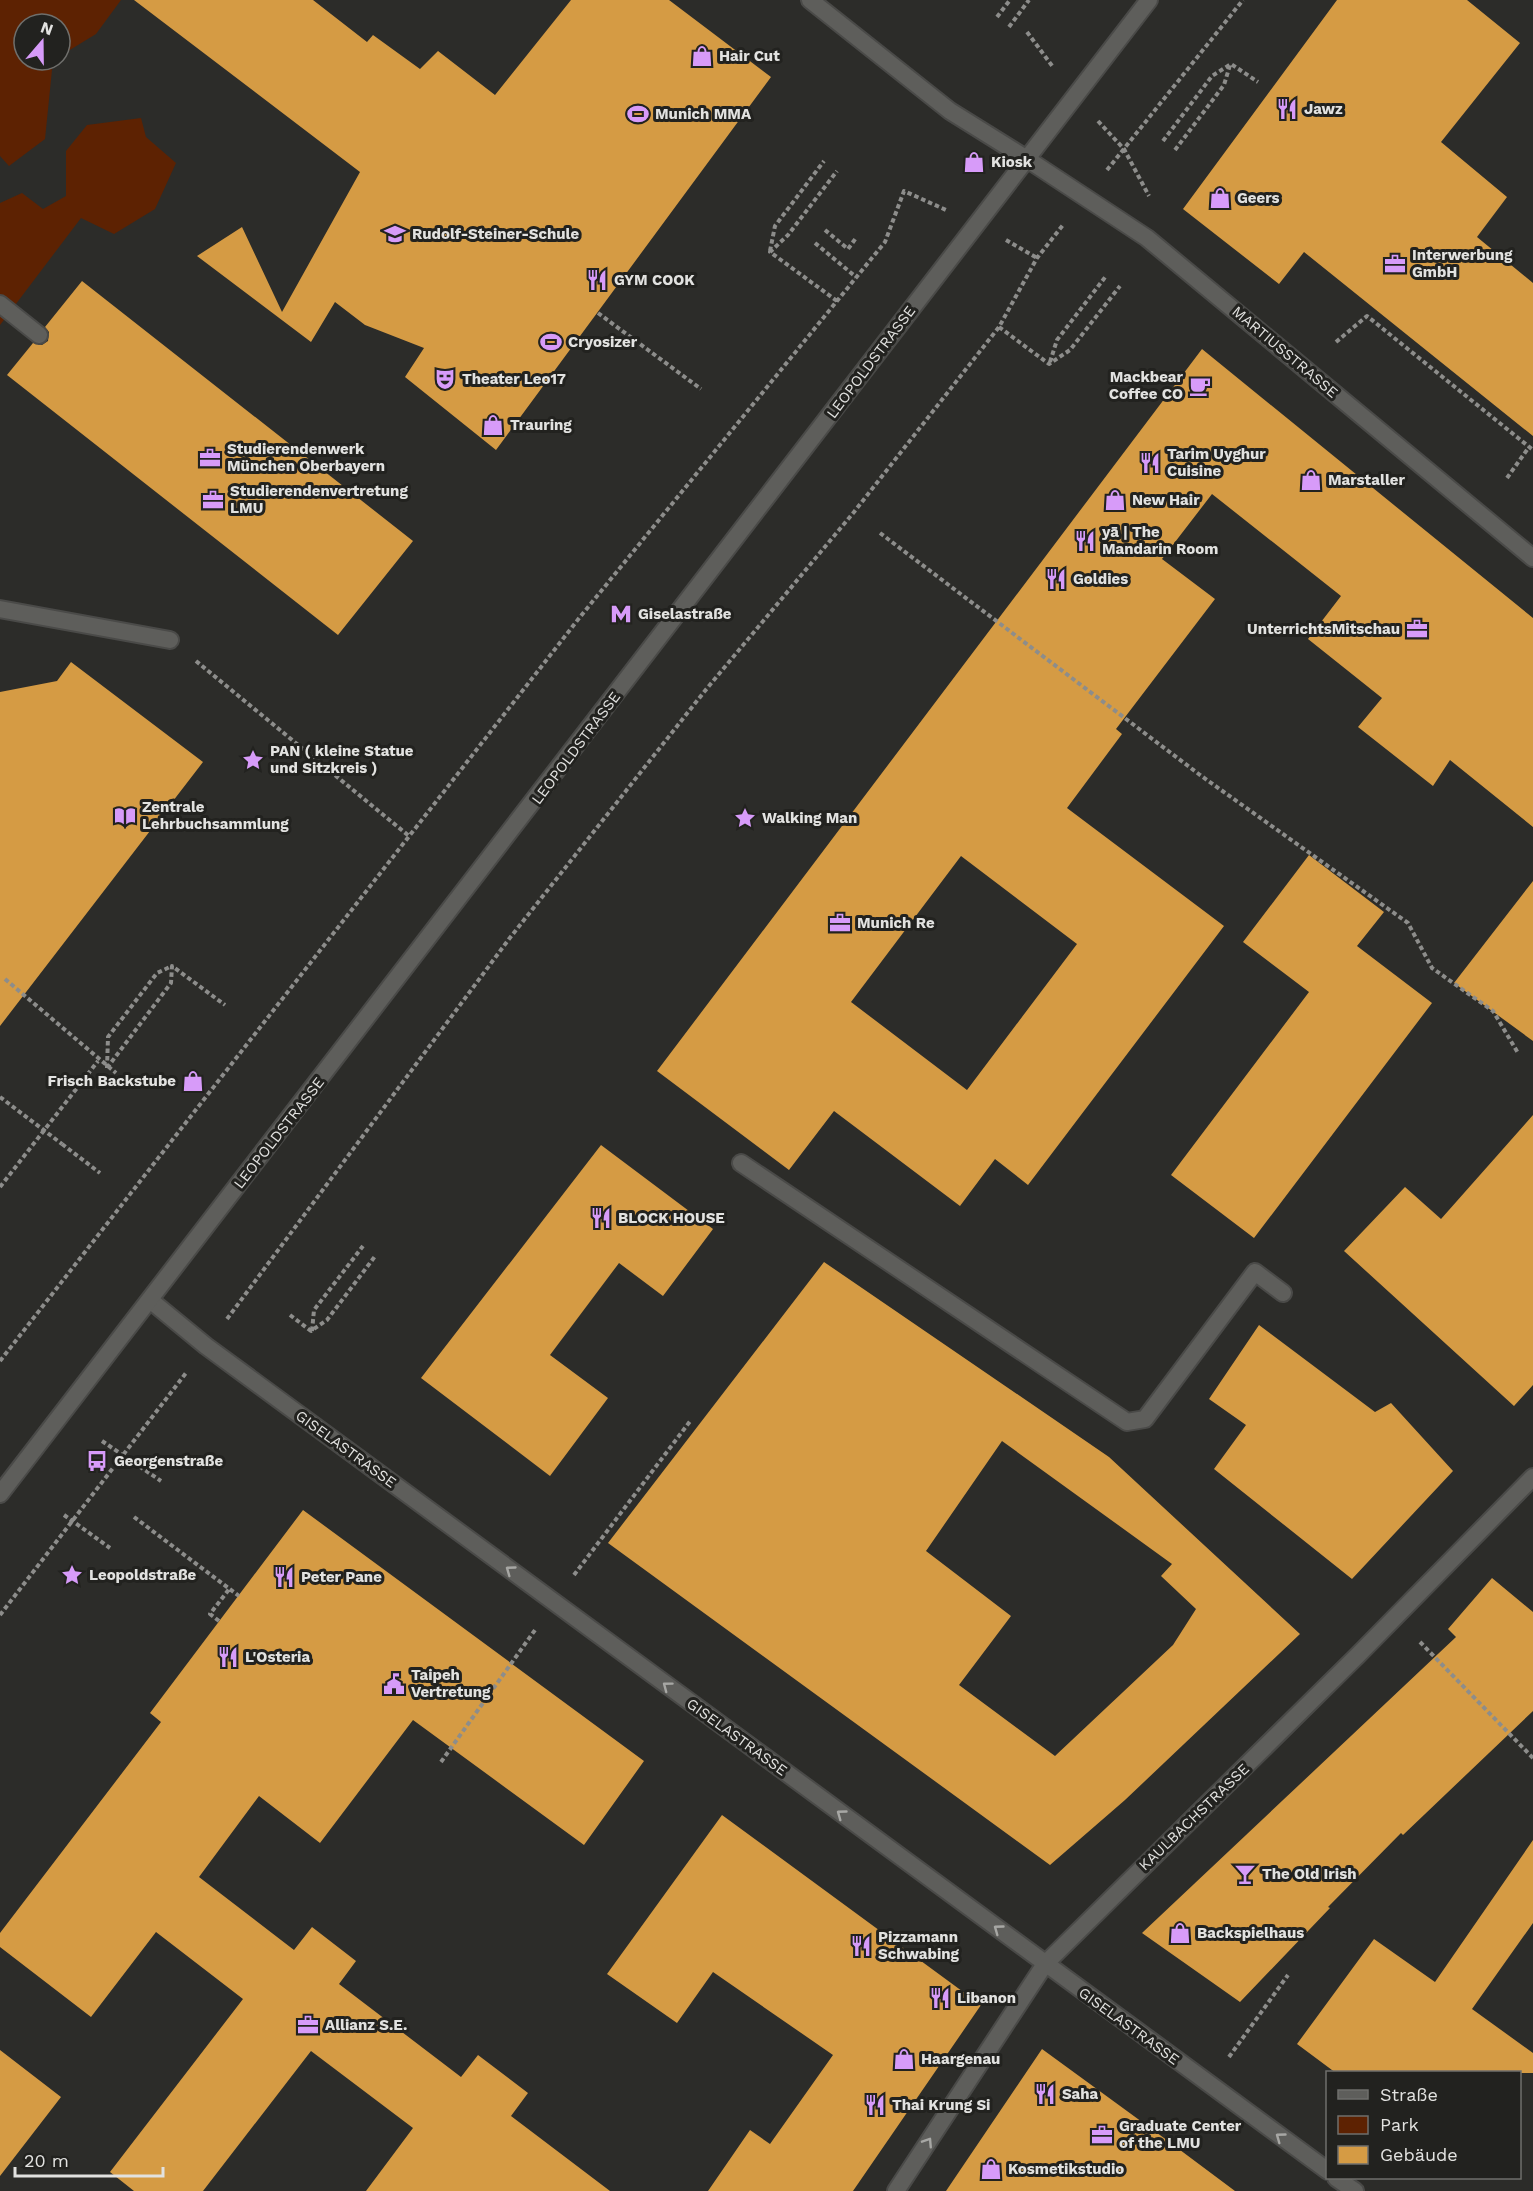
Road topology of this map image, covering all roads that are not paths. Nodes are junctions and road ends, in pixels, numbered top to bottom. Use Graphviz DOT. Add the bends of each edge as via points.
graph roads {
  1 [pos="810,0"];
  2 [pos="1149,0"];
  3 [pos="1027,159"];
  4 [pos="0,304"];
  5 [pos="39,335"];
  6 [pos="1533,558"];
  7 [pos="0,609"];
  8 [pos="170,640"];
  9 [pos="741,1163"];
  10 [pos="1283,1293"];
  11 [pos="150,1300"];
  12 [pos="1533,1477"];
  13 [pos="0,1494"];
  14 [pos="1045,1964"];
  15 [pos="1326,2170"];
  16 [pos="1337,2179"];
  17 [pos="896,2191"];
  18 [pos="1355,2191"];
  1 -- 3 [label="street, MARTIUSSTRASSE" via="950,111"];
  2 -- 3 [label="street, LEOPOLDSTRASSE"];
  3 -- 6 [label="street, MARTIUSSTRASSE" via="1147,238"];
  3 -- 11 [label="street, LEOPOLDSTRASSE"];
  4 -- 5 [label="street"];
  7 -- 8 [label="street"];
  9 -- 10 [label="street" via="1127,1422 1145,1419 1255,1272"];
  11 -- 13 [label="street, LEOPOLDSTRASSE"];
  14 -- 11 [label="street, GISELASTRASSE, one-way" via="216,1353"];
  12 -- 14 [label="street, KAULBACHSTRASSE"];
  15 -- 14 [label="street, GISELASTRASSE, one-way"];
  17 -- 14 [label="street, KAULBACHSTRASSE, one-way"];
  16 -- 18 [label="street"];
}
